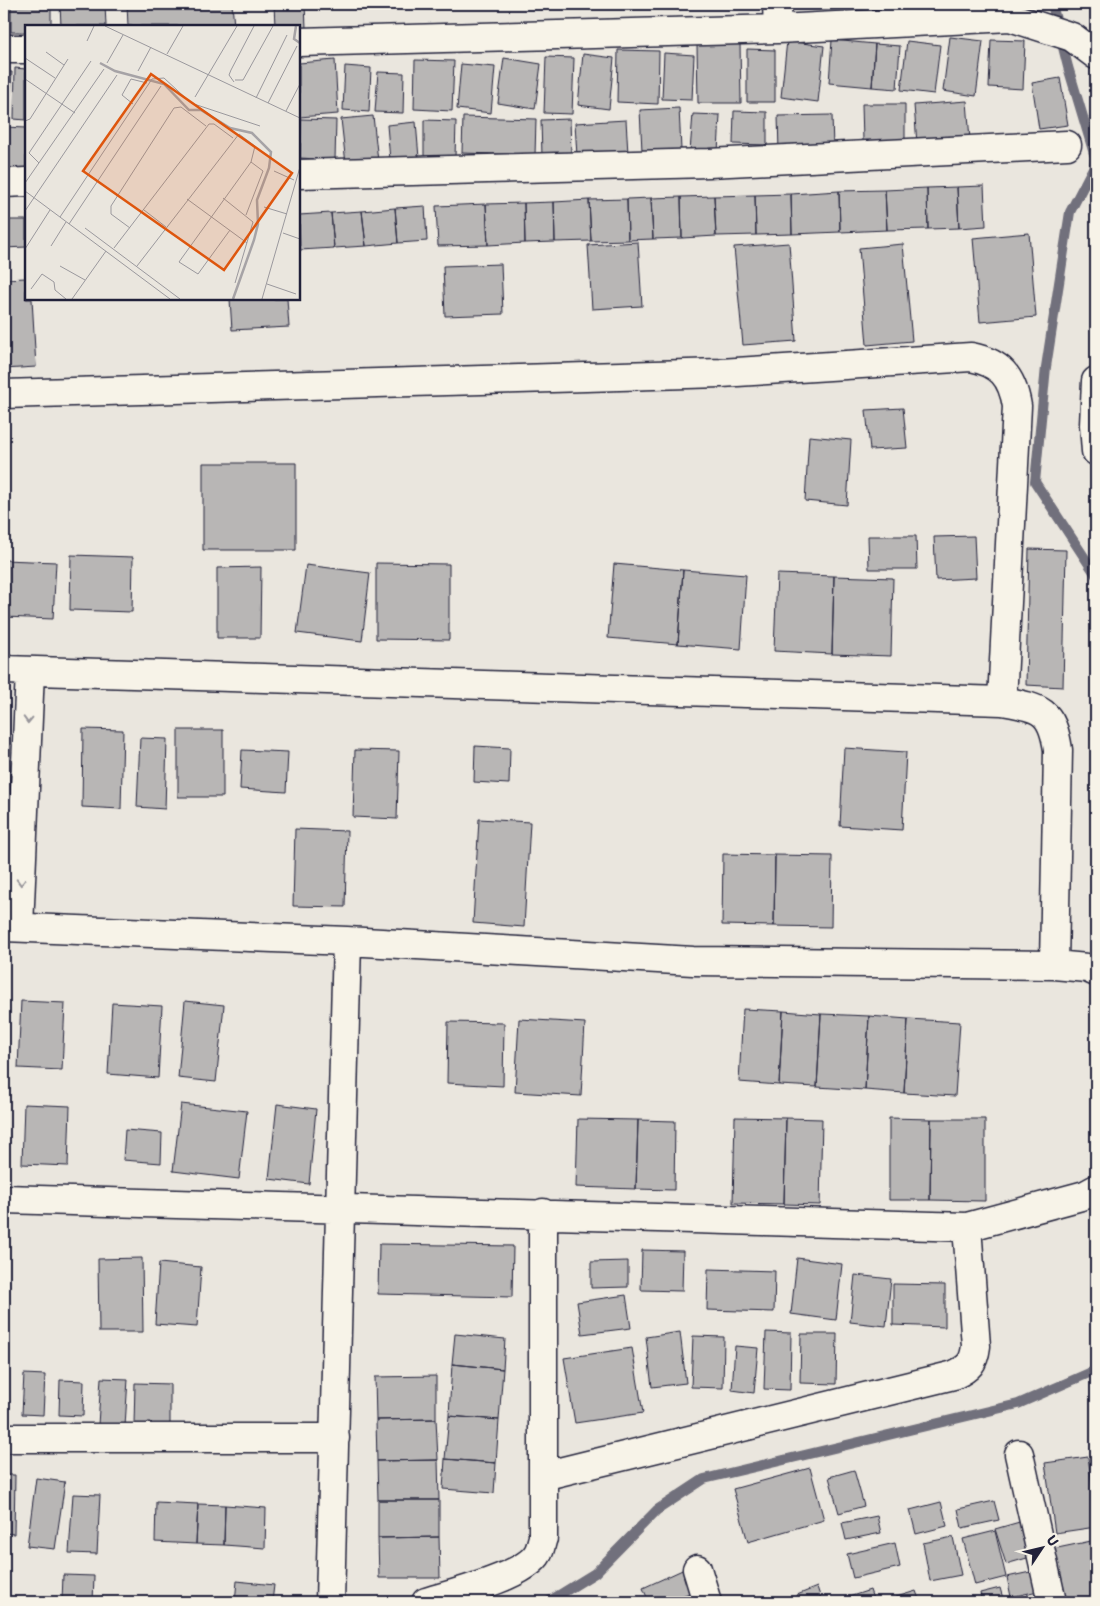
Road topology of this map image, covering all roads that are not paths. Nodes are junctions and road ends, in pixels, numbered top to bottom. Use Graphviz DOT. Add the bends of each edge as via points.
graph roads {
  1 [pos="1018,15"];
  2 [pos="777,16"];
  3 [pos="300,42"];
  4 [pos="4,49"];
  5 [pos="25,49"];
  6 [pos="1096,55"];
  7 [pos="1068,145"];
  8 [pos="300,174"];
  9 [pos="25,182"];
  10 [pos="4,183"];
  11 [pos="1096,381"];
  12 [pos="4,394"];
  13 [pos="1096,451"];
  14 [pos="17,670"];
  15 [pos="1002,702"];
  16 [pos="11,927"];
  17 [pos="347,941"];
  18 [pos="1054,965"];
  19 [pos="1096,972"];
  20 [pos="1096,1189"];
  21 [pos="4,1199"];
  22 [pos="341,1208"];
  23 [pos="543,1213"];
  24 [pos="966,1227"];
  25 [pos="4,1438"];
  26 [pos="335,1438"];
  27 [pos="1019,1454"];
  28 [pos="543,1476"];
  29 [pos="696,1569"];
  30 [pos="330,1602"];
  31 [pos="426,1602"];
  32 [pos="707,1602"];
  33 [pos="1052,1602"];
  1 -- 2 [label="street"];
  1 -- 6 [label="street" via="1072,37"];
  2 -- 3 [label="street"];
  4 -- 5 [label="street"];
  7 -- 8 [label="street" via="709,164"];
  9 -- 10 [label="street"];
  11 -- 13 [label="street"];
  12 -- 15 [label="street" via="720,373 971,358 988,361 1008,379 1016,406"];
  14 -- 15 [label="street"];
  14 -- 16 [label="street, one-way"];
  15 -- 18 [label="street" via="1030,706 1046,715 1055,727 1058,750"];
  16 -- 17 [label="street"];
  17 -- 18 [label="street" via="693,961"];
  17 -- 22 [label="street"];
  18 -- 19 [label="street"];
  20 -- 24 [label="street" via="1085,1195"];
  21 -- 22 [label="street"];
  22 -- 23 [label="street"];
  22 -- 26 [label="street"];
  23 -- 24 [label="street"];
  23 -- 28 [label="street"];
  24 -- 28 [label="street" via="976,1346 974,1361 967,1369 954,1375"];
  25 -- 26 [label="street"];
  26 -- 30 [label="street"];
  27 -- 33 [label="street"];
  28 -- 31 [label="street" via="542,1538 538,1553 526,1566"];
  29 -- 32 [label="street"];
}
